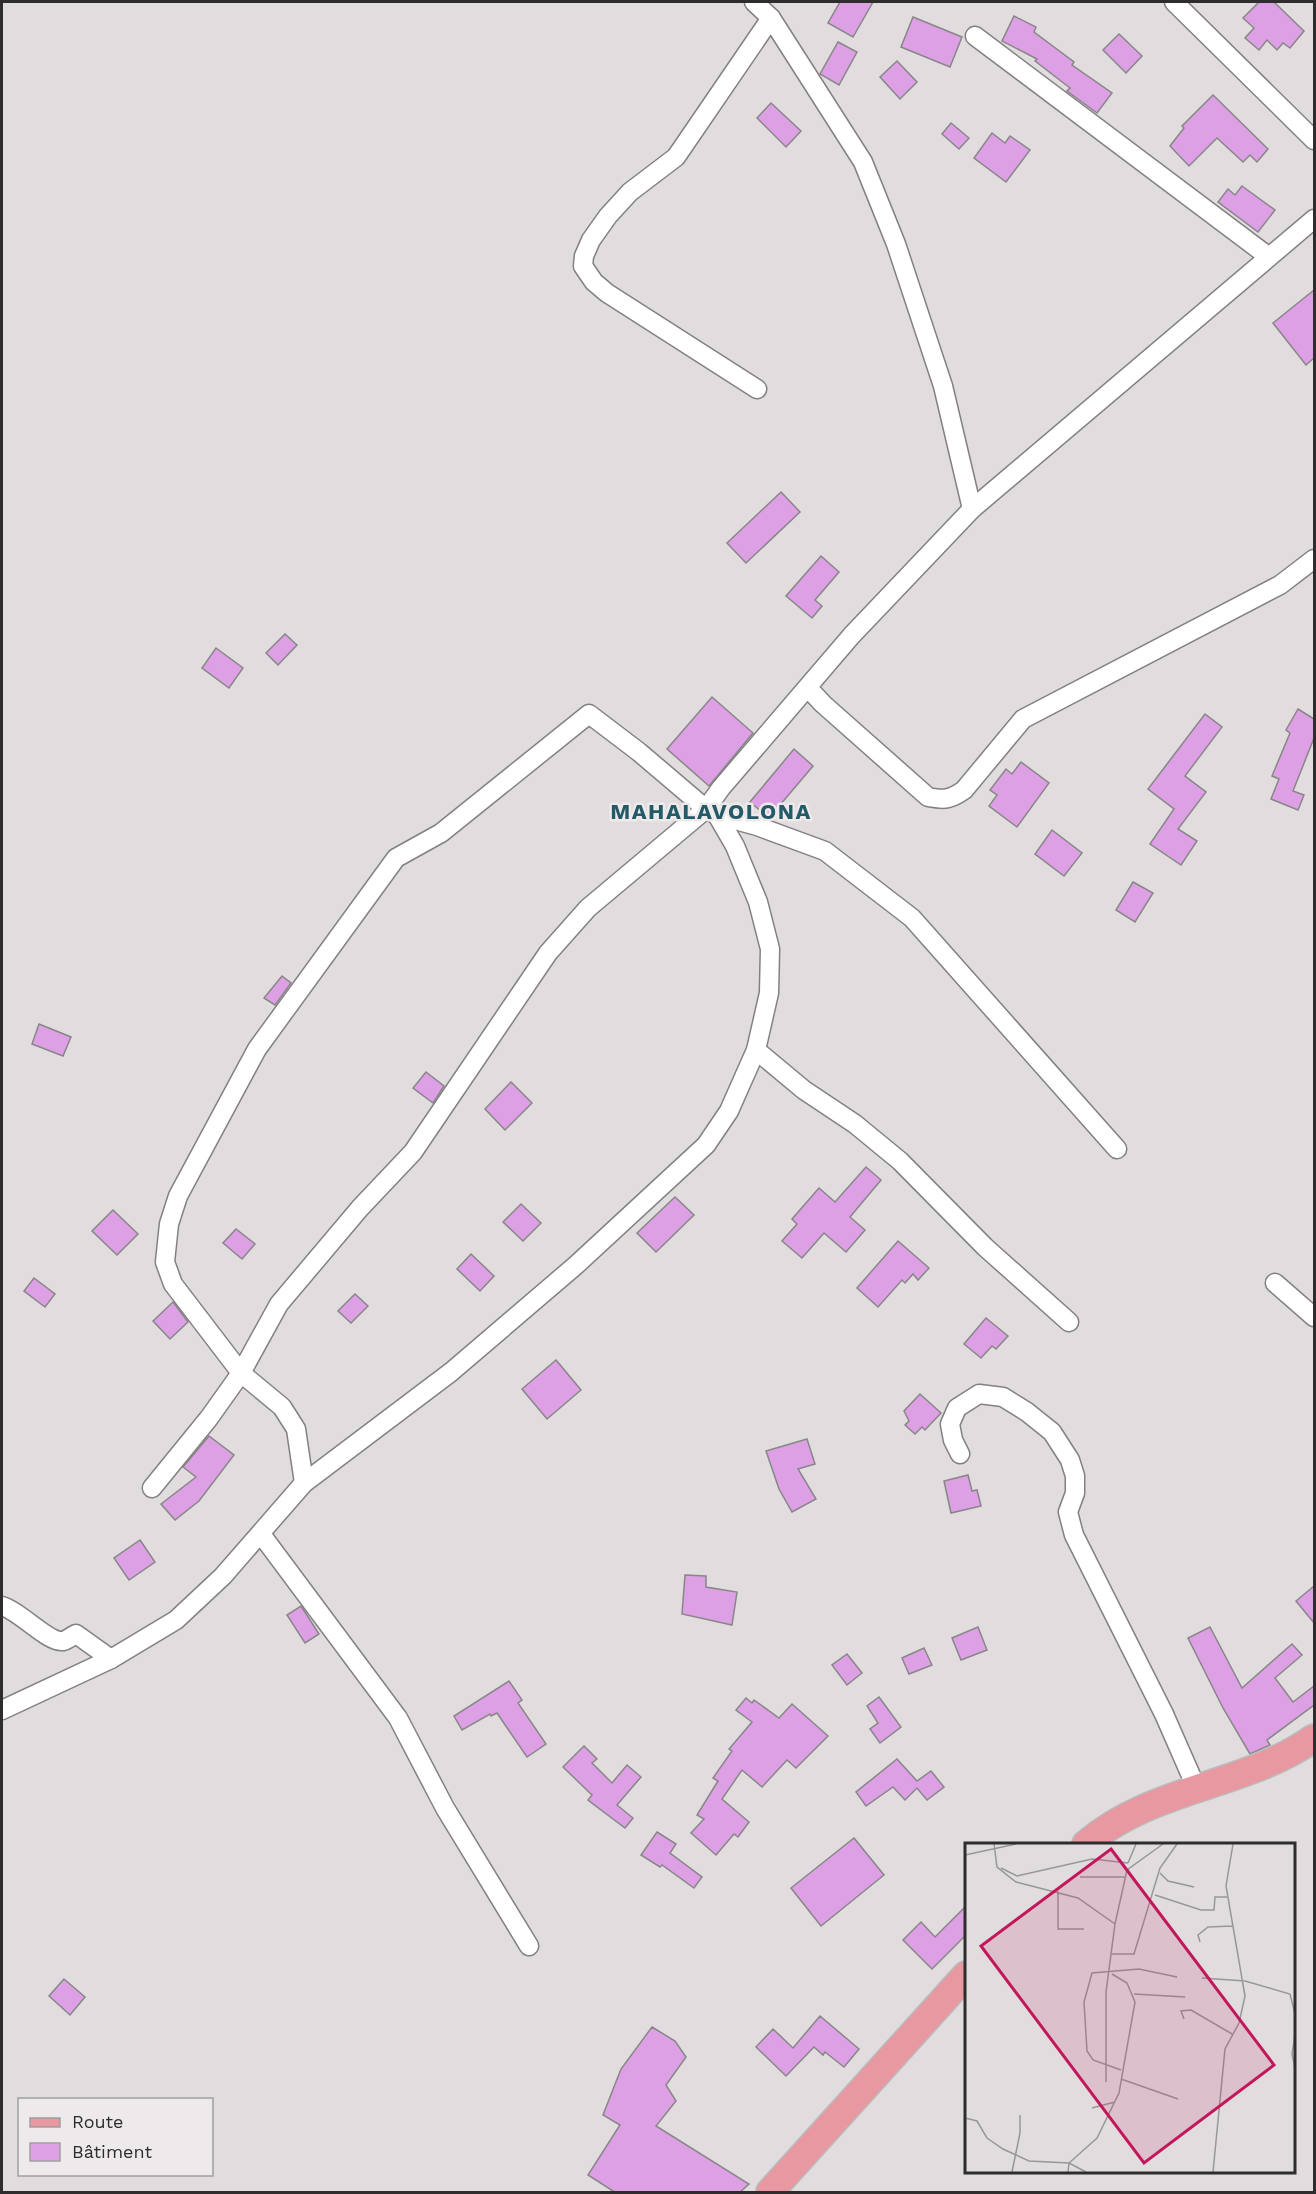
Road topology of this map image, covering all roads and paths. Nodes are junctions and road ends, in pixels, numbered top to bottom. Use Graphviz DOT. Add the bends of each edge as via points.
graph roads {
  1 [pos="754,2"];
  2 [pos="1174,2"];
  3 [pos="771,18"];
  4 [pos="975,36"];
  5 [pos="1314,140"];
  6 [pos="1314,219"];
  7 [pos="1269,257"];
  8 [pos="756,389"];
  9 [pos="972,509"];
  10 [pos="1314,559"];
  11 [pos="808,688"];
  12 [pos="712,812"];
  13 [pos="756,1050"];
  14 [pos="1117,1149"];
  15 [pos="1275,1283"];
  16 [pos="1314,1317"];
  17 [pos="1069,1322"];
  18 [pos="241,1373"];
  19 [pos="960,1454"];
  20 [pos="304,1484"];
  21 [pos="152,1488"];
  22 [pos="261,1534"];
  23 [pos="2,1606"];
  24 [pos="111,1659"];
  25 [pos="2,1710"];
  26 [pos="1314,1738"];
  27 [pos="1196,1787"];
  28 [pos="1088,1843"];
  29 [pos="529,1946"];
  30 [pos="965,1976"];
  31 [pos="770,2193"];
  1 -- 3 [label="street"];
  2 -- 5 [label="street"];
  3 -- 8 [label="street" via="676,157 630,192 608,216 591,240 583,266 607,293"];
  3 -- 9 [label="street" via="863,162 896,244 943,386"];
  4 -- 7 [label="street"];
  6 -- 7 [label="street"];
  7 -- 9 [label="street"];
  9 -- 11 [label="street"];
  10 -- 11 [label="street" via="1280,585 1023,719 952,798 928,797"];
  11 -- 12 [label="street" via="721,788"];
  12 -- 13 [label="street" via="735,846 758,902 770,949 770,993"];
  12 -- 14 [label="street" via="825,850 912,918"];
  12 -- 18 [label="street" via="588,908 548,953 413,1152 279,1304"];
  12 -- 18 [label="street" via="589,714 441,833 396,858 257,1049 178,1196 169,1224 165,1262 173,1284"];
  13 -- 17 [label="street" via="900,1161 993,1254"];
  13 -- 20 [label="street" via="729,1111 706,1145 575,1266 451,1371"];
  15 -- 16 [label="street"];
  18 -- 20 [label="street" via="282,1407 296,1429"];
  18 -- 21 [label="street"];
  19 -- 27 [label="street" via="951,1424 957,1408 979,1394 1003,1397 1052,1432 1075,1476 1075,1493 1068,1512 1074,1535 1164,1714"];
  20 -- 22 [label="street"];
  22 -- 24 [label="street" via="176,1620"];
  22 -- 29 [label="street" via="398,1718 445,1808"];
  23 -- 24 [label="street" via="54,1640 63,1641 76,1634"];
  24 -- 25 [label="street"];
  26 -- 27 [label="main road" via="1297,1751 1247,1772"];
  27 -- 28 [label="main road" via="1127,1816"];
  30 -- 31 [label="main road"];
}
